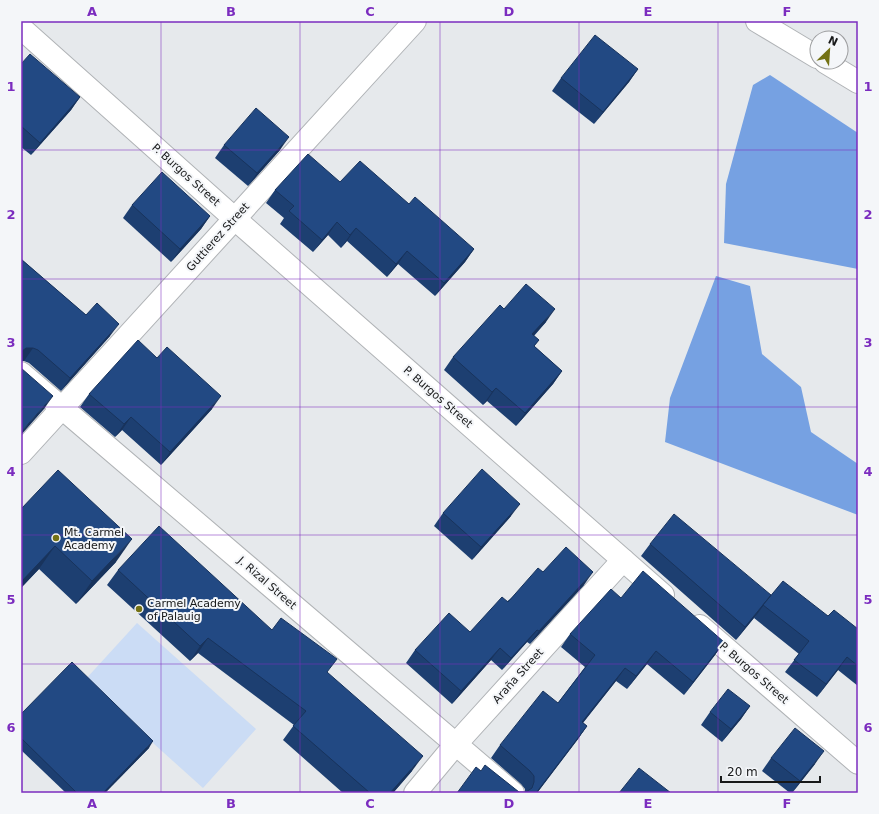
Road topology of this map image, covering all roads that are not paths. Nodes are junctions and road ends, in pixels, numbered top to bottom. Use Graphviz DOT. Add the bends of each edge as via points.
graph roads {
  1 [pos="415,21"];
  2 [pos="757,21"];
  3 [pos="21,28"];
  4 [pos="809,52"];
  5 [pos="838,70"];
  6 [pos="858,82"];
  7 [pos="235,219"];
  8 [pos="21,373"];
  9 [pos="63,408"];
  10 [pos="21,453"];
  11 [pos="623,560"];
  12 [pos="455,745"];
  13 [pos="858,763"];
  14 [pos="415,793"];
  15 [pos="513,793"];
  1 -- 7 [label="street, Guttierez Street"];
  2 -- 4 [label="street"];
  3 -- 7 [label="street, P. Burgos Street"];
  5 -- 6 [label="street"];
  7 -- 9 [label="street, Guttierez Street"];
  7 -- 11 [label="street, P. Burgos Street"];
  8 -- 9 [label="street, J. Rizal Street"];
  9 -- 10 [label="street, Guttierez Street"];
  9 -- 12 [label="street, J. Rizal Street"];
  11 -- 12 [label="street, Araña Street"];
  11 -- 13 [label="street, P. Burgos Street"];
  12 -- 14 [label="street, Araña Street"];
  12 -- 15 [label="street, J. Rizal Street"];
}
